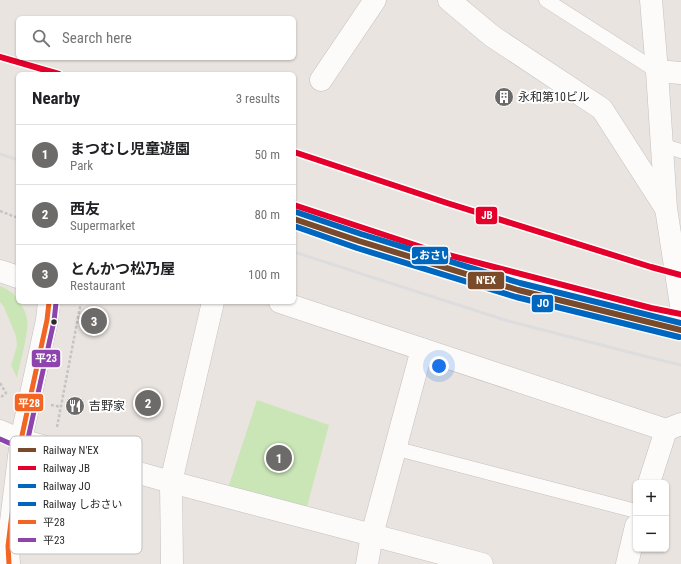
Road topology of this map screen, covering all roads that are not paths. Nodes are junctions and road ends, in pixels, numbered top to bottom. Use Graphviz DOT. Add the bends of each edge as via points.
graph roads {
  1 [pos="375,0"];
  2 [pos="450,0"];
  3 [pos="546,0"];
  4 [pos="651,0"];
  5 [pos="657,71"];
  6 [pos="681,73"];
  7 [pos="321,80"];
  8 [pos="671,148"];
  9 [pos="666,208"];
  10 [pos="0,271"];
  11 [pos="16,276"];
  12 [pos="49,304"];
  13 [pos="213,304"];
  14 [pos="286,304"];
  15 [pos="681,306"];
  16 [pos="422,349"];
  17 [pos="673,427"];
  18 [pos="0,431"];
  19 [pos="12,436"];
  20 [pos="22,436"];
  21 [pos="394,448"];
  22 [pos="142,474"];
  23 [pos="650,480"];
  24 [pos="171,482"];
  25 [pos="633,510"];
  26 [pos="10,530"];
  27 [pos="372,535"];
  28 [pos="633,539"];
  29 [pos="10,564"];
  30 [pos="172,564"];
  31 [pos="367,564"];
  32 [pos="482,564"];
  33 [pos="627,564"];
  1 -- 7 [label="street"];
  2 -- 9 [label="street" via="492,36 602,109"];
  3 -- 5 [label="lane"];
  4 -- 5 [label="street"];
  5 -- 6 [label="street"];
  5 -- 8 [label="street"];
  8 -- 9 [label="street"];
  9 -- 15 [label="street"];
  10 -- 11 [label="street"];
  12 -- 20 [label="street"];
  13 -- 24 [label="street"];
  14 -- 16 [label="street"];
  16 -- 17 [label="street"];
  16 -- 21 [label="street"];
  17 -- 23 [label="street"];
  18 -- 19 [label="street"];
  21 -- 25 [label="lane"];
  21 -- 27 [label="street"];
  22 -- 24 [label="street"];
  24 -- 27 [label="street"];
  24 -- 30 [label="street"];
  26 -- 29 [label="street"];
  27 -- 31 [label="street"];
  27 -- 32 [label="street"];
  28 -- 33 [label="street"];
}
